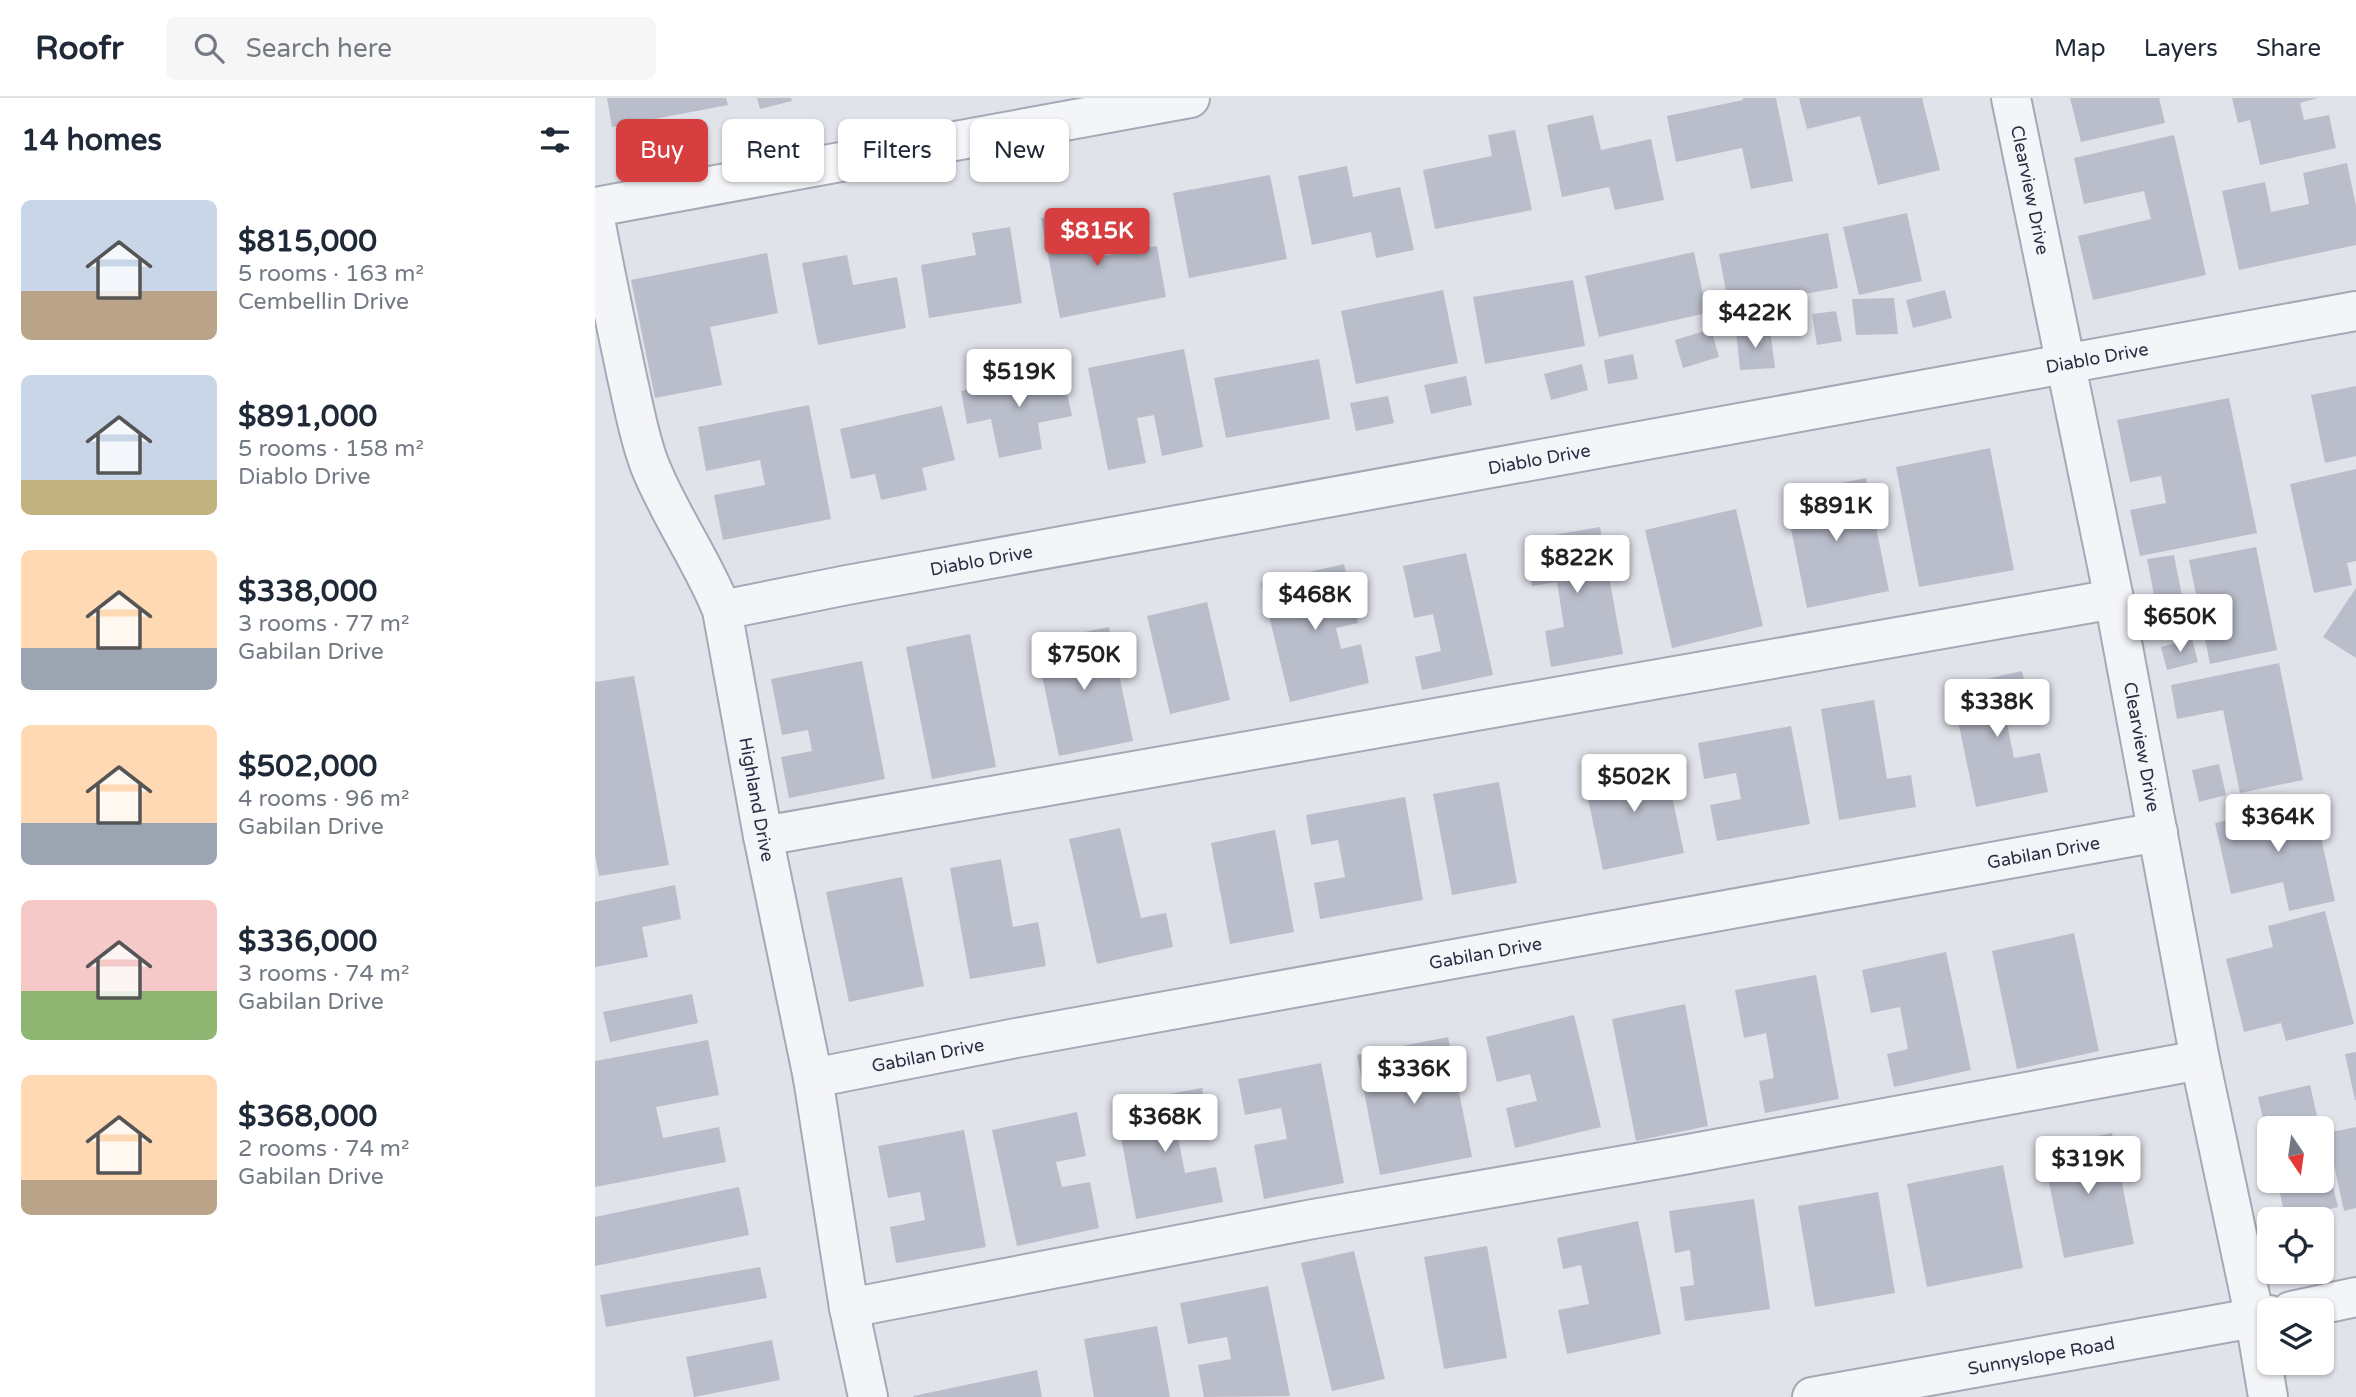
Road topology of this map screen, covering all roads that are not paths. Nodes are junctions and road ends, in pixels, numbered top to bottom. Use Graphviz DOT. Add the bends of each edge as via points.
graph roads {
  1 [pos="1190,98"];
  2 [pos="2011,98"];
  3 [pos="595,206"];
  4 [pos="595,219"];
  5 [pos="2356,311"];
  6 [pos="2067,365"];
  7 [pos="2114,599"];
  8 [pos="722,610"];
  9 [pos="2158,832"];
  10 [pos="763,836"];
  11 [pos="2200,1060"];
  12 [pos="813,1077"];
  13 [pos="2356,1297"];
  14 [pos="2257,1298"];
  15 [pos="2334,1302"];
  16 [pos="849,1308"];
  17 [pos="2257,1318"];
  18 [pos="2266,1375"];
  19 [pos="868,1397"];
  20 [pos="1812,1397"];
  21 [pos="2268,1397"];
  1 -- 3 [label="street"];
  2 -- 6 [label="street, Clearview Drive"];
  4 -- 8 [label="street, Highland Drive" via="640,434 661,491"];
  5 -- 6 [label="street, Diablo Drive"];
  6 -- 7 [label="street, Clearview Drive"];
  6 -- 8 [label="street, Diablo Drive"];
  7 -- 9 [label="street, Clearview Drive"];
  7 -- 10 [label="street"];
  8 -- 10 [label="street, Highland Drive"];
  9 -- 11 [label="street, Clearview Drive"];
  9 -- 12 [label="street, Gabilan Drive"];
  10 -- 12 [label="street, Highland Drive"];
  11 -- 14 [label="street, Clearview Drive"];
  11 -- 16 [label="street" via="1313,1219"];
  12 -- 16 [label="street, Highland Drive"];
  13 -- 15 [label="street"];
  16 -- 19 [label="street, Highland Drive"];
  17 -- 20 [label="street, Sunnyslope Road"];
  18 -- 21 [label="street, Clearview Drive"];
}
